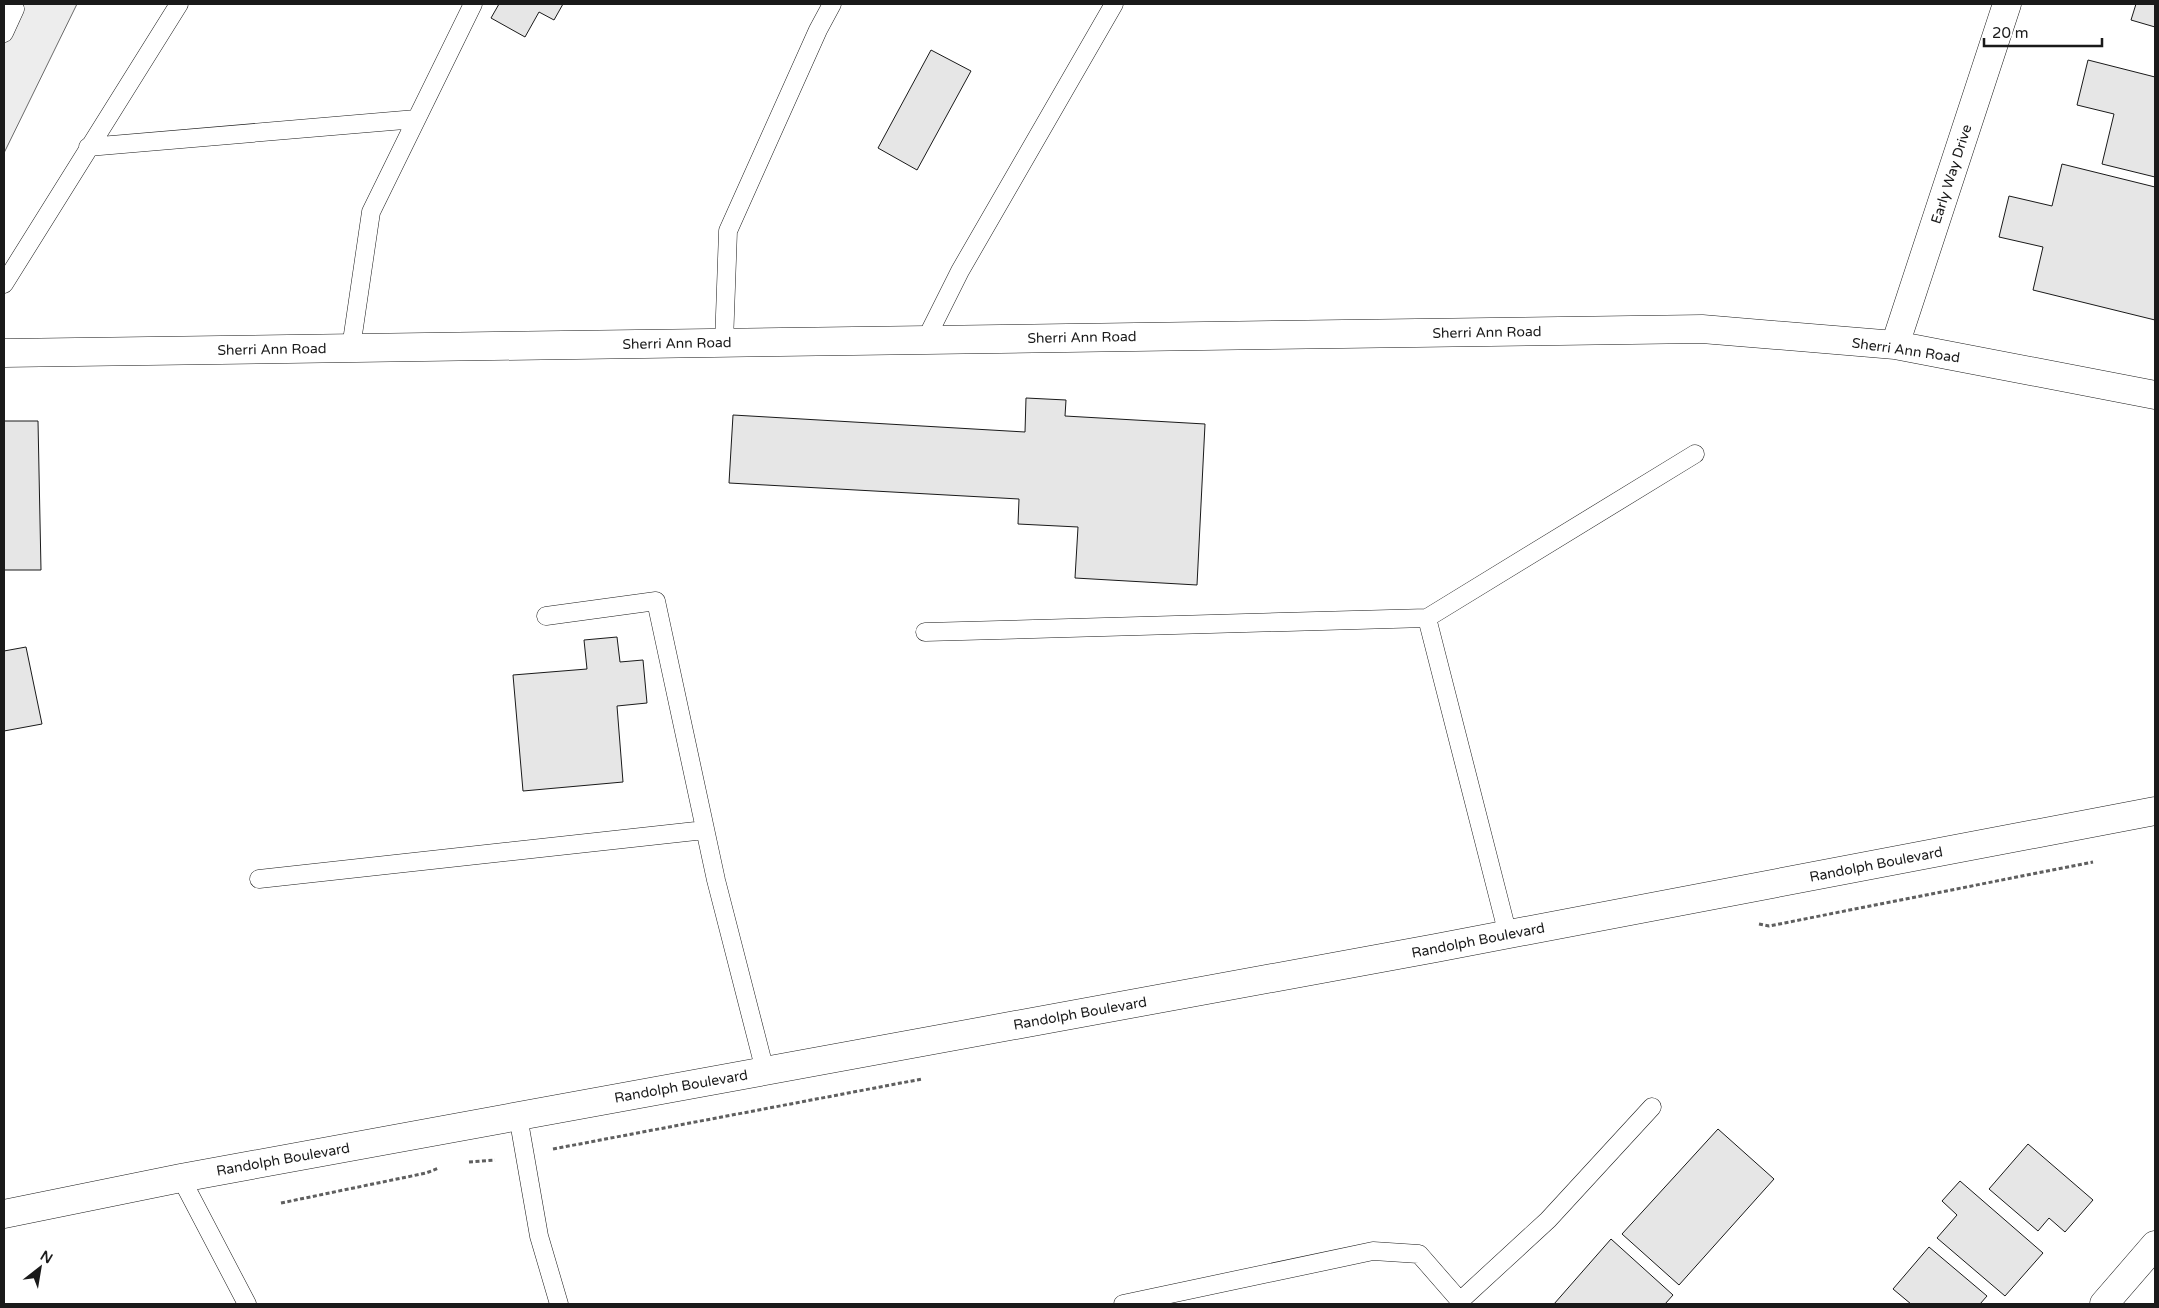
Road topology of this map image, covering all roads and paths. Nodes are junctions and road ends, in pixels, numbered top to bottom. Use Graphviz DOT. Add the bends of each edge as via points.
graph roads {
  1 [pos="12,4"];
  2 [pos="179,4"];
  3 [pos="473,4"];
  4 [pos="832,4"];
  5 [pos="1114,4"];
  6 [pos="2007,4"];
  7 [pos="4,33"];
  8 [pos="416,119"];
  9 [pos="88,147"];
  10 [pos="4,284"];
  11 [pos="926,339"];
  12 [pos="724,343"];
  13 [pos="1895,345"];
  14 [pos="351,348"];
  15 [pos="4,353"];
  16 [pos="2155,395"];
  17 [pos="1695,454"];
  18 [pos="546,616"];
  19 [pos="1427,618"];
  20 [pos="925,632"];
  21 [pos="2155,811"];
  22 [pos="705,830"];
  23 [pos="2093,862"];
  24 [pos="259,879"];
  25 [pos="1754,923"];
  26 [pos="1508,935"];
  27 [pos="765,1071"];
  28 [pos="1652,1107"];
  29 [pos="518,1116"];
  30 [pos="464,1162"];
  31 [pos="478,1163"];
  32 [pos="442,1167"];
  33 [pos="181,1178"];
  34 [pos="281,1203"];
  35 [pos="4,1214"];
  36 [pos="2155,1245"];
  37 [pos="1460,1303"];
  38 [pos="247,1304"];
  39 [pos="559,1304"];
  40 [pos="1123,1304"];
  41 [pos="2104,1304"];
  1 -- 7 [label="lane" via="15,9"];
  2 -- 9 [label="lane"];
  3 -- 8 [label="lane"];
  4 -- 12 [label="lane" via="728,231"];
  5 -- 11 [label="lane" via="960,271"];
  6 -- 13 [label="street, Early Way Drive"];
  8 -- 9 [label="lane"];
  8 -- 14 [label="lane" via="372,212"];
  9 -- 10 [label="lane"];
  11 -- 12 [label="street, Sherri Ann Road"];
  11 -- 13 [label="street, Sherri Ann Road" via="1702,329"];
  12 -- 14 [label="street, Sherri Ann Road"];
  13 -- 16 [label="street, Sherri Ann Road"];
  14 -- 15 [label="street, Sherri Ann Road"];
  17 -- 19 [label="lane"];
  18 -- 22 [label="lane" via="656,601"];
  19 -- 20 [label="lane"];
  19 -- 26 [label="lane"];
  21 -- 26 [label="street, Randolph Boulevard"];
  22 -- 24 [label="lane"];
  22 -- 27 [label="lane"];
  23 -- 25 [label="path" via="1768,926"];
  26 -- 27 [label="street, Randolph Boulevard"];
  27 -- 29 [label="street, Randolph Boulevard"];
  28 -- 37 [label="lane" via="1548,1220"];
  29 -- 33 [label="street, Randolph Boulevard"];
  29 -- 39 [label="lane" via="539,1236"];
  30 -- 31 [label="path"];
  32 -- 34 [label="path"];
  33 -- 35 [label="street, Randolph Boulevard"];
  33 -- 38 [label="lane"];
  36 -- 41 [label="street"];
  37 -- 40 [label="lane" via="1419,1254 1373,1251"];
}
